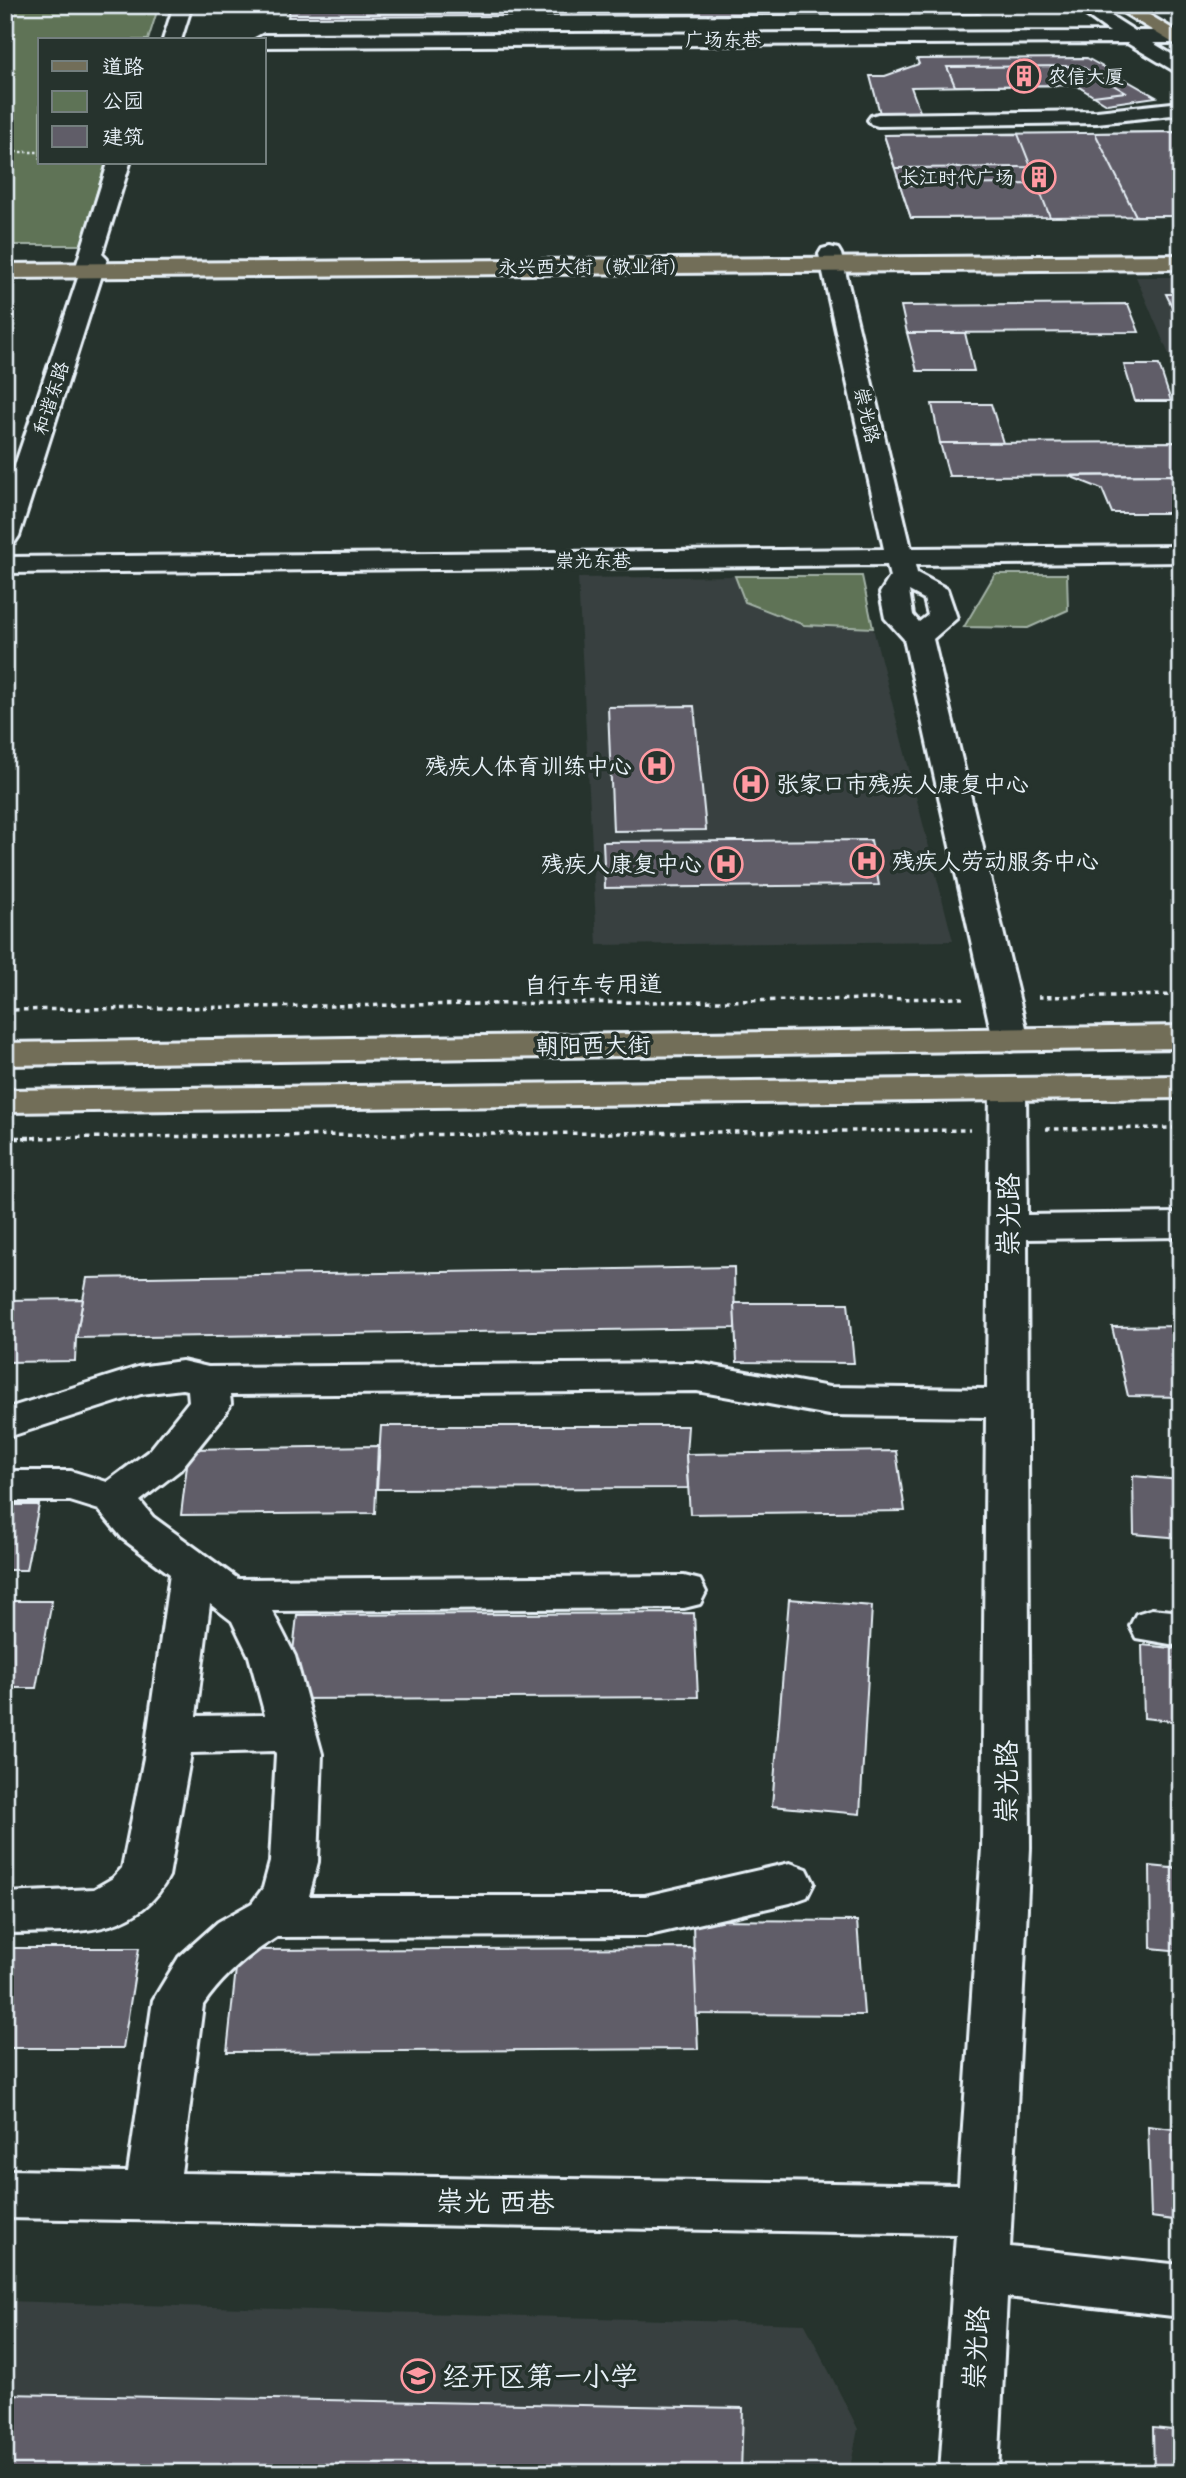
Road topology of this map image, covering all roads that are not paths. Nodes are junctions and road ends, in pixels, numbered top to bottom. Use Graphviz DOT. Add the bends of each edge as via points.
graph roads {
  1 [pos="167,5"];
  2 [pos="183,5"];
  3 [pos="1081,5"];
  4 [pos="1121,5"];
  5 [pos="1131,37"];
  6 [pos="157,38"];
  7 [pos="173,38"];
  8 [pos="1178,39"];
  9 [pos="266,41"];
  10 [pos="1181,69"];
  11 [pos="1181,108"];
  12 [pos="878,120"];
  13 [pos="119,164"];
  14 [pos="134,164"];
  15 [pos="1181,252"];
  16 [pos="831,259"];
  17 [pos="5,260"];
  18 [pos="1181,262"];
  19 [pos="95,264"];
  20 [pos="5,271"];
  21 [pos="5,536"];
  22 [pos="1181,554"];
  23 [pos="5,565"];
  24 [pos="902,567"];
  25 [pos="1181,1037"];
  26 [pos="1011,1040"];
  27 [pos="5,1054"];
  28 [pos="1181,1087"];
  29 [pos="5,1101"];
  30 [pos="1008,1110"];
  31 [pos="1181,1225"];
  32 [pos="1008,1227"];
  33 [pos="208,1381"];
  34 [pos="1007,1403"];
  35 [pos="5,1424"];
  36 [pos="5,1486"];
  37 [pos="114,1499"];
  38 [pos="193,1566"];
  39 [pos="684,1592"];
  40 [pos="230,1595"];
  41 [pos="292,1733"];
  42 [pos="169,1735"];
  43 [pos="790,1883"];
  44 [pos="5,1913"];
  45 [pos="269,1917"];
  46 [pos="5,2194"];
  47 [pos="151,2197"];
  48 [pos="984,2210"];
  49 [pos="981,2269"];
  50 [pos="1181,2291"];
  51 [pos="969,2473"];
  1 -- 6 [label="street"];
  2 -- 7 [label="street"];
  3 -- 5 [label="street"];
  4 -- 8 [label="main road"];
  5 -- 8 [label="street, 广场东巷"];
  5 -- 9 [label="street, 广场东巷"];
  5 -- 10 [label="street"];
  11 -- 12 [label="street" via="1097,117"];
  13 -- 19 [label="street, 和谐东路"];
  14 -- 19 [label="street, 和谐东路"];
  15 -- 16 [label="main road, 永兴西大街（敬业街）"];
  16 -- 18 [label="main road, 永兴西大街（敬业街）"];
  16 -- 19 [label="main road, 永兴西大街（敬业街）"];
  16 -- 24 [label="street, 崇光路"];
  17 -- 19 [label="main road, 永兴西大街（敬业街）"];
  19 -- 20 [label="main road, 永兴西大街（敬业街）"];
  19 -- 21 [label="street, 和谐东路"];
  22 -- 24 [label="street, 崇光东巷"];
  23 -- 24 [label="street, 崇光东巷"];
  24 -- 26 [label="street, 崇光路" via="894,593 900,618 918,636"];
  25 -- 26 [label="main road, 朝阳西大街"];
  26 -- 27 [label="main road, 朝阳西大街"];
  28 -- 30 [label="main road, 朝阳西大街"];
  29 -- 30 [label="main road, 朝阳西大街"];
  30 -- 32 [label="street, 崇光路"];
  31 -- 32 [label="street"];
  32 -- 34 [label="street, 崇光路"];
  33 -- 34 [label="street" via="697,1377 828,1401"];
  33 -- 35 [label="street" via="183,1375 138,1381"];
  33 -- 37 [label="street" via="210,1404 165,1460"];
  34 -- 48 [label="street, 崇光路" via="1006,1848"];
  36 -- 37 [label="street" via="71,1486"];
  37 -- 38 [label="street" via="138,1528"];
  38 -- 40 [label="street"];
  38 -- 42 [label="street"];
  39 -- 40 [label="street"];
  40 -- 41 [label="street" via="249,1610 272,1656"];
  41 -- 42 [label="street"];
  41 -- 45 [label="street" via="299,1754 294,1862 285,1896"];
  42 -- 44 [label="street" via="145,1876 130,1892 102,1909"];
  43 -- 45 [label="street" via="645,1916"];
  45 -- 47 [label="street" via="236,1937 197,1972 178,2000"];
  46 -- 47 [label="street, 崇光 西巷"];
  47 -- 48 [label="street, 崇光 西巷"];
  48 -- 49 [label="street, 崇光路"];
  49 -- 50 [label="street"];
  49 -- 51 [label="street, 崇光路"];
}
